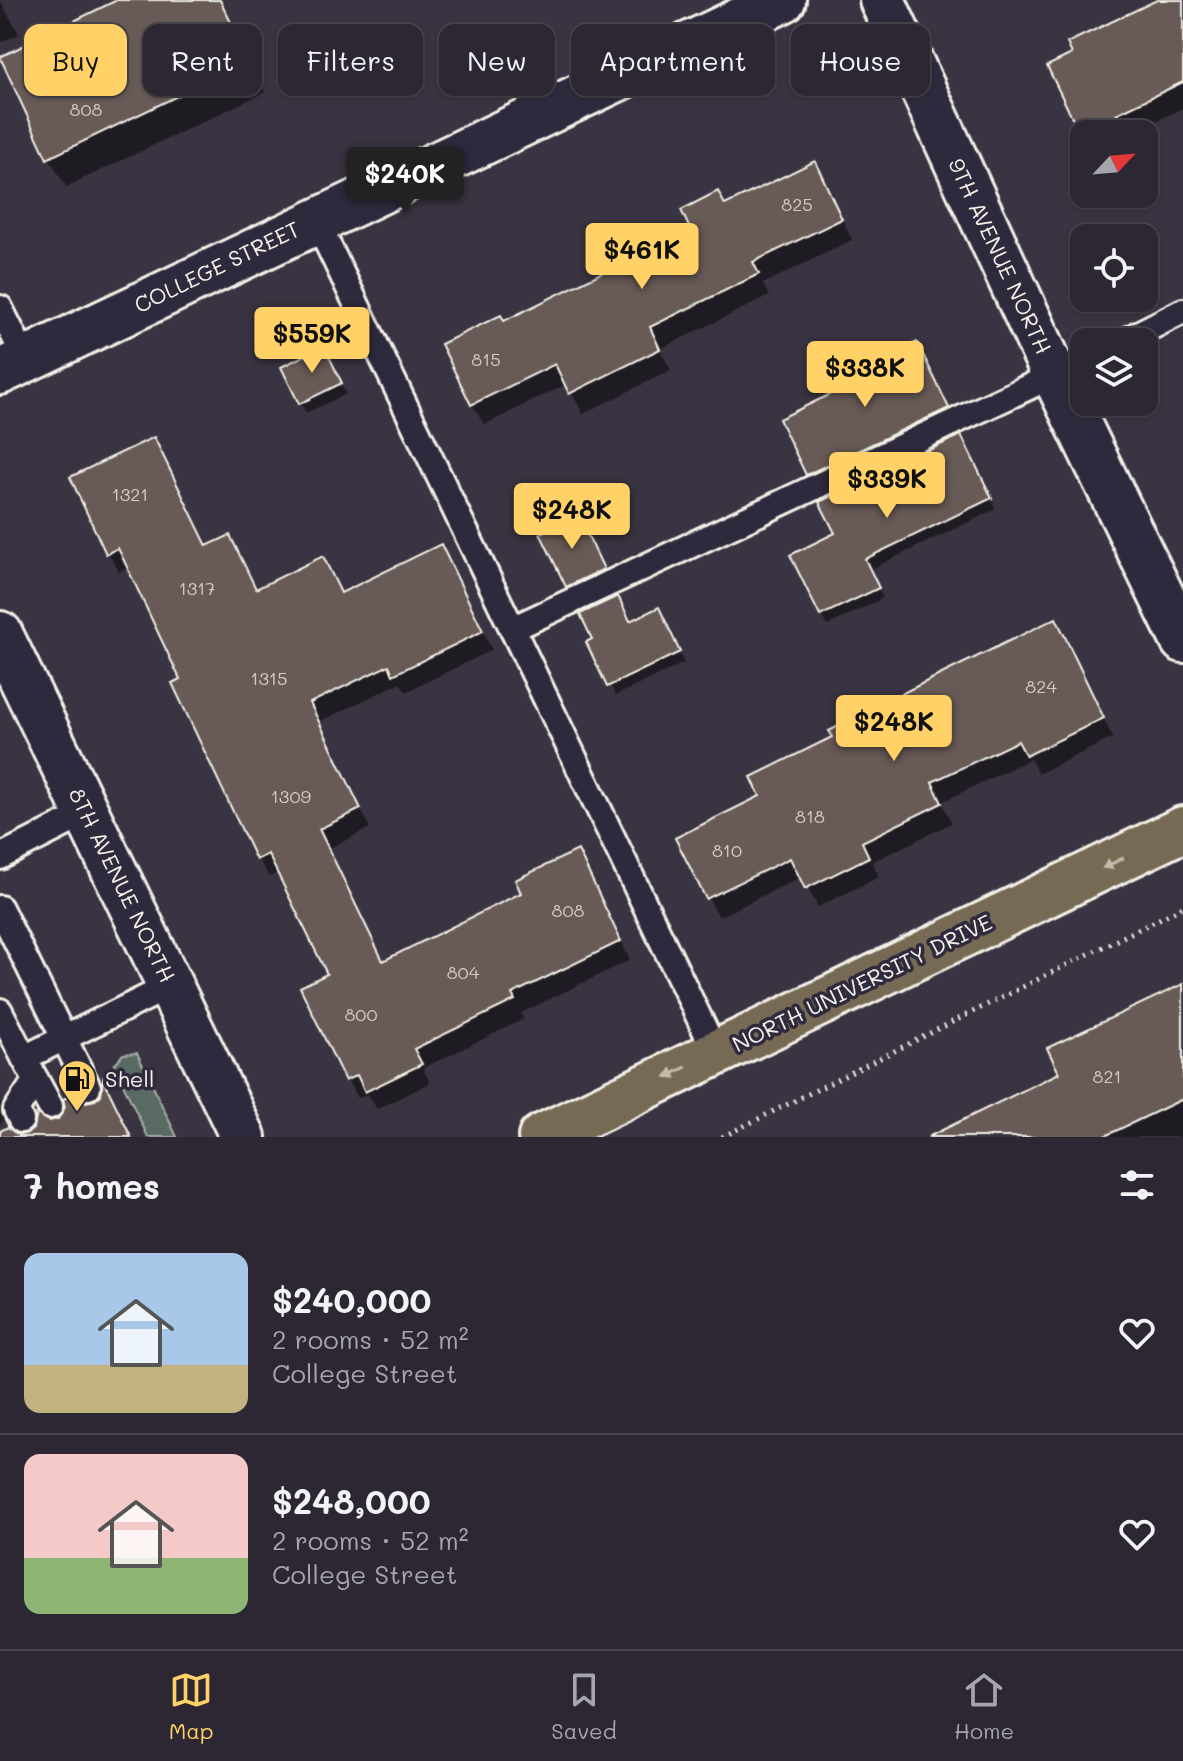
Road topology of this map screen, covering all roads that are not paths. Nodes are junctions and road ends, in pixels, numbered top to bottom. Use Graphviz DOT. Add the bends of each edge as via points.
graph roads {
  1 [pos="783,0"];
  2 [pos="882,0"];
  3 [pos="720,14"];
  4 [pos="316,220"];
  5 [pos="0,308"];
  6 [pos="1183,311"];
  7 [pos="1150,328"];
  8 [pos="13,366"];
  9 [pos="1070,369"];
  10 [pos="1090,416"];
  11 [pos="512,629"];
  12 [pos="0,634"];
  13 [pos="1183,640"];
  14 [pos="87,813"];
  15 [pos="1183,829"];
  16 [pos="0,857"];
  17 [pos="0,908"];
  18 [pos="170,986"];
  19 [pos="0,1011"];
  20 [pos="64,1037"];
  21 [pos="716,1053"];
  22 [pos="24,1058"];
  23 [pos="36,1080"];
  24 [pos="88,1087"];
  25 [pos="50,1106"];
  26 [pos="21,1120"];
  27 [pos="243,1137"];
  28 [pos="541,1137"];
  1 -- 3 [label="street, COLLEGE STREET"];
  2 -- 9 [label="street, 9TH AVENUE NORTH"];
  3 -- 4 [label="street, COLLEGE STREET"];
  4 -- 8 [label="street, COLLEGE STREET"];
  4 -- 11 [label="lane"];
  5 -- 8 [label="lane"];
  6 -- 7 [label="lane"];
  9 -- 11 [label="lane"];
  10 -- 13 [label="street, 9TH AVENUE NORTH"];
  11 -- 21 [label="lane"];
  12 -- 14 [label="street, 8TH AVENUE NORTH"];
  14 -- 16 [label="lane"];
  14 -- 18 [label="street, 8TH AVENUE NORTH"];
  15 -- 21 [label="main road, NORTH UNIVERSITY DRIVE, one-way"];
  17 -- 20 [label="lane"];
  18 -- 20 [label="lane"];
  18 -- 27 [label="street, 8TH AVENUE NORTH"];
  19 -- 22 [label="lane"];
  20 -- 22 [label="lane"];
  20 -- 24 [label="lane"];
  21 -- 28 [label="main road, NORTH UNIVERSITY DRIVE, one-way"];
  22 -- 23 [label="lane"];
  23 -- 25 [label="lane"];
  23 -- 26 [label="lane" via="16,1110"];
}
